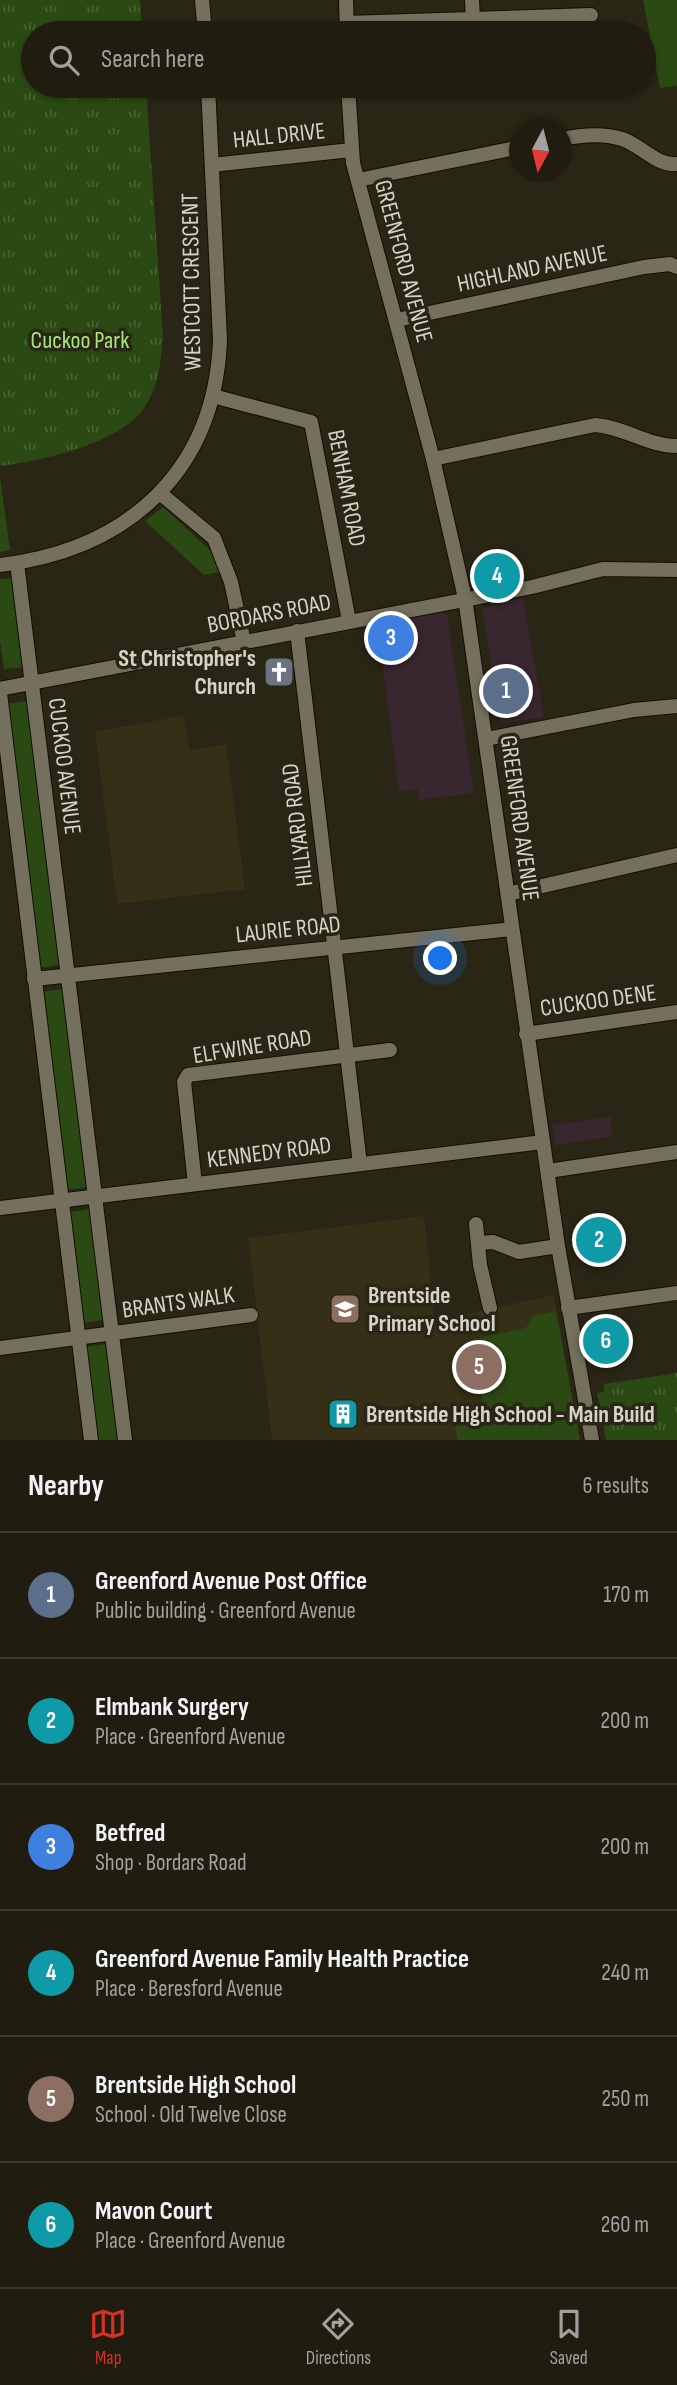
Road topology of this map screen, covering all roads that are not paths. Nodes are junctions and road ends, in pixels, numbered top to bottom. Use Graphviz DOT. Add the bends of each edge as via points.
graph roads {
  1 [pos="202,0"];
  2 [pos="346,0"];
  3 [pos="472,0"];
  4 [pos="591,15"];
  5 [pos="473,20"];
  6 [pos="204,21"];
  7 [pos="347,21"];
  8 [pos="457,21"];
  9 [pos="209,98"];
  10 [pos="349,98"];
  11 [pos="572,136"];
  12 [pos="509,149"];
  13 [pos="351,150"];
  14 [pos="677,164"];
  15 [pos="212,165"];
  16 [pos="358,180"];
  17 [pos="677,267"];
  18 [pos="397,320"];
  19 [pos="213,396"];
  20 [pos="677,446"];
  21 [pos="433,459"];
  22 [pos="161,494"];
  23 [pos="17,563"];
  24 [pos="0,565"];
  25 [pos="677,570"];
  26 [pos="465,598"];
  27 [pos="349,621"];
  28 [pos="297,631"];
  29 [pos="244,642"];
  30 [pos="32,683"];
  31 [pos="0,691"];
  32 [pos="677,706"];
  33 [pos="486,739"];
  34 [pos="677,855"];
  35 [pos="509,894"];
  36 [pos="512,929"];
  37 [pos="334,947"];
  38 [pos="68,975"];
  39 [pos="34,979"];
  40 [pos="677,1012"];
  41 [pos="526,1034"];
  42 [pos="390,1050"];
  43 [pos="347,1055"];
  44 [pos="543,1142"];
  45 [pos="677,1152"];
  46 [pos="360,1164"];
  47 [pos="548,1171"];
  48 [pos="195,1184"];
  49 [pos="94,1196"];
  50 [pos="62,1200"];
  51 [pos="0,1208"];
  52 [pos="476,1224"];
  53 [pos="479,1243"];
  54 [pos="558,1246"];
  55 [pos="677,1293"];
  56 [pos="490,1308"];
  57 [pos="568,1308"];
  58 [pos="251,1315"];
  59 [pos="111,1334"];
  60 [pos="79,1337"];
  61 [pos="0,1348"];
  62 [pos="91,1440"];
  63 [pos="125,1440"];
  64 [pos="592,1440"];
  1 -- 6 [label="street"];
  2 -- 7 [label="street"];
  3 -- 5 [label="street"];
  4 -- 5 [label="street"];
  5 -- 8 [label="street"];
  9 -- 15 [label="street, WESTCOTT CRESCENT"];
  10 -- 13 [label="street, GREENFORD AVENUE"];
  11 -- 14 [label="street" via="624,139 665,163"];
  12 -- 16 [label="street"];
  13 -- 15 [label="street, HALL DRIVE"];
  13 -- 16 [label="street, GREENFORD AVENUE"];
  15 -- 19 [label="street, WESTCOTT CRESCENT" via="220,340"];
  16 -- 18 [label="street, GREENFORD AVENUE"];
  17 -- 18 [label="street, HIGHLAND AVENUE" via="644,267"];
  18 -- 21 [label="street, GREENFORD AVENUE"];
  19 -- 22 [label="street, WESTCOTT CRESCENT" via="197,439"];
  19 -- 27 [label="street, BENHAM ROAD" via="311,422"];
  20 -- 21 [label="street" via="662,446 617,428 595,425"];
  21 -- 26 [label="street, GREENFORD AVENUE"];
  22 -- 23 [label="street, WESTCOTT CRESCENT" via="133,518 101,536 61,553"];
  22 -- 29 [label="street" via="214,538 231,582"];
  23 -- 24 [label="street, WESTCOTT CRESCENT"];
  23 -- 30 [label="street, CUCKOO AVENUE"];
  25 -- 26 [label="street, BORDARS ROAD" via="603,569"];
  26 -- 27 [label="street, BORDARS ROAD"];
  26 -- 33 [label="street, GREENFORD AVENUE"];
  27 -- 28 [label="street, BORDARS ROAD"];
  28 -- 29 [label="street, BORDARS ROAD"];
  28 -- 37 [label="street, HILLYARD ROAD"];
  29 -- 30 [label="street, BORDARS ROAD"];
  30 -- 31 [label="street, BORDARS ROAD"];
  30 -- 38 [label="street, CUCKOO AVENUE"];
  31 -- 39 [label="street"];
  32 -- 33 [label="street"];
  33 -- 35 [label="street, GREENFORD AVENUE"];
  34 -- 35 [label="street"];
  35 -- 36 [label="street, GREENFORD AVENUE"];
  36 -- 37 [label="street, LAURIE ROAD"];
  36 -- 41 [label="street, GREENFORD AVENUE"];
  37 -- 38 [label="street, LAURIE ROAD"];
  37 -- 43 [label="street, HILLYARD ROAD"];
  38 -- 39 [label="street"];
  38 -- 49 [label="street, CUCKOO AVENUE"];
  39 -- 50 [label="street"];
  40 -- 41 [label="street, CUCKOO DENE"];
  41 -- 44 [label="street, GREENFORD AVENUE"];
  42 -- 43 [label="street"];
  43 -- 46 [label="street, HILLYARD ROAD"];
  43 -- 48 [label="street, ELFWINE ROAD" via="188,1075 184,1082"];
  44 -- 46 [label="street, KENNEDY ROAD"];
  44 -- 47 [label="street, GREENFORD AVENUE"];
  45 -- 47 [label="street"];
  46 -- 48 [label="street, KENNEDY ROAD"];
  47 -- 54 [label="street, GREENFORD AVENUE"];
  48 -- 49 [label="street, KENNEDY ROAD"];
  49 -- 50 [label="street, KENNEDY ROAD"];
  49 -- 59 [label="street, CUCKOO AVENUE"];
  50 -- 51 [label="street, KENNEDY ROAD"];
  50 -- 60 [label="street"];
  52 -- 53 [label="street"];
  53 -- 54 [label="street" via="493,1242 519,1252"];
  53 -- 56 [label="street"];
  54 -- 57 [label="street, GREENFORD AVENUE"];
  55 -- 57 [label="street"];
  57 -- 64 [label="street, GREENFORD AVENUE"];
  58 -- 59 [label="street, BRANTS WALK"];
  59 -- 60 [label="street"];
  59 -- 63 [label="street, CUCKOO AVENUE"];
  60 -- 61 [label="street"];
  60 -- 62 [label="street"];
}
